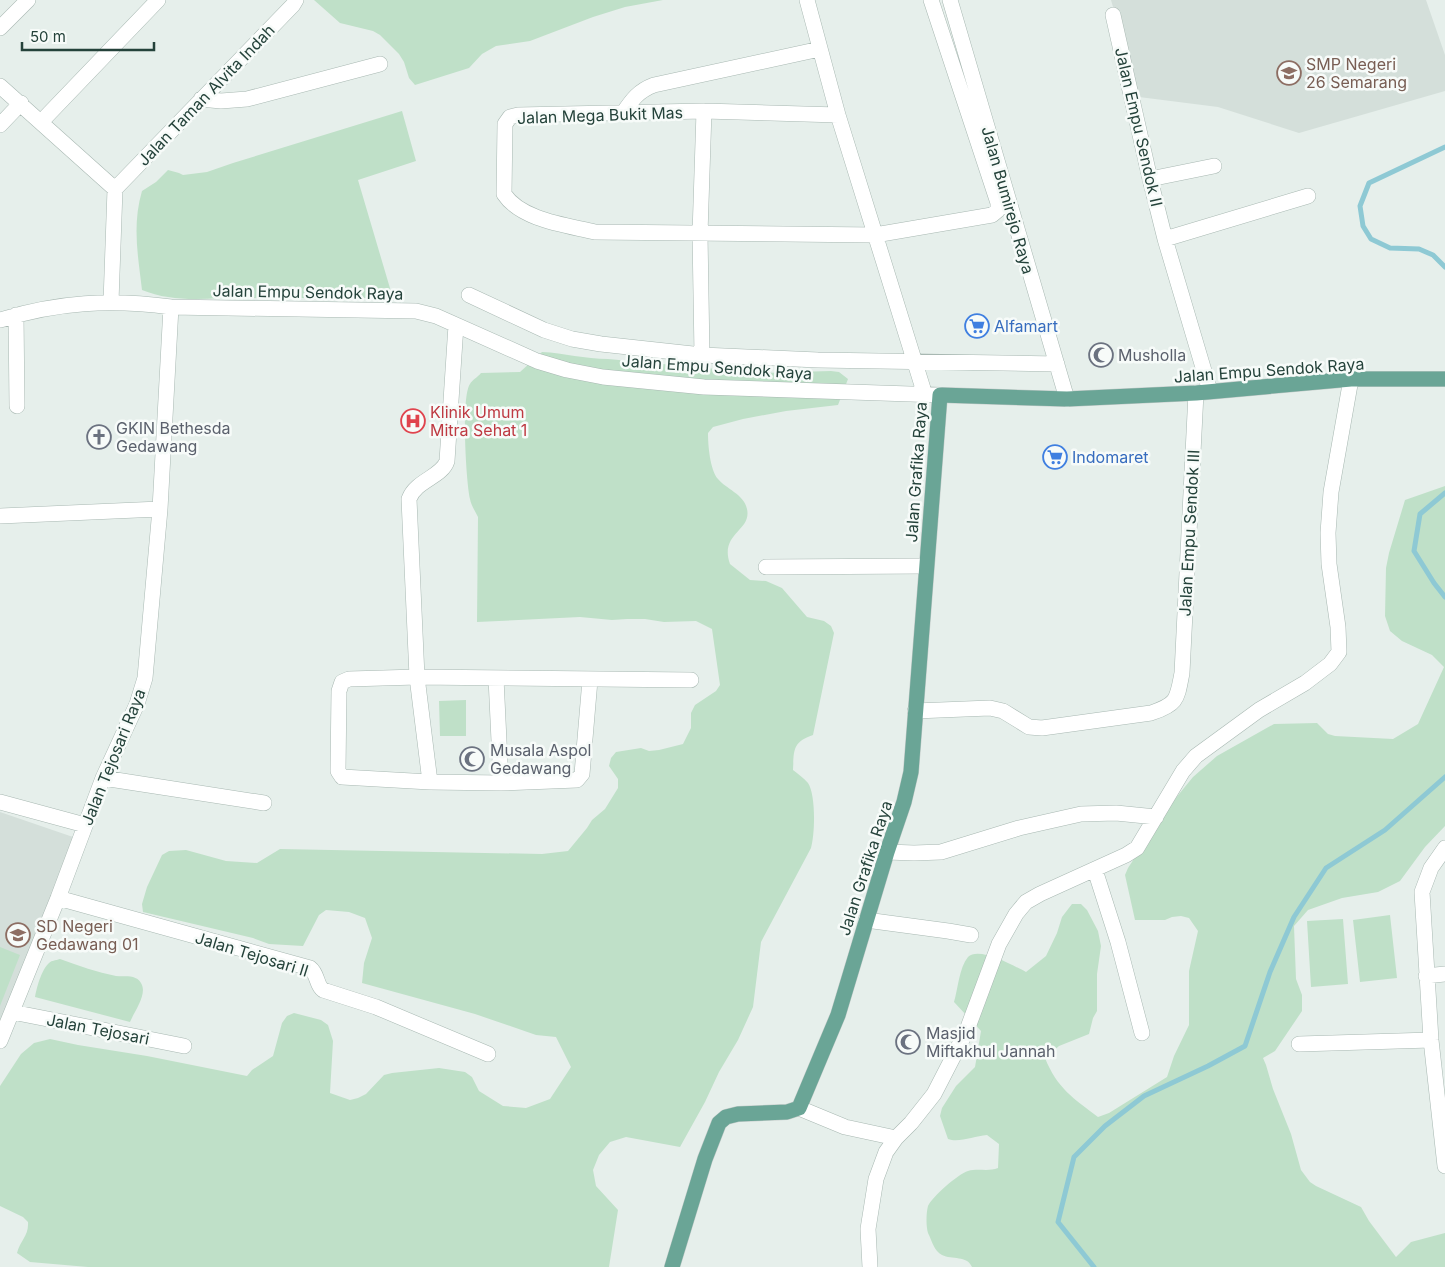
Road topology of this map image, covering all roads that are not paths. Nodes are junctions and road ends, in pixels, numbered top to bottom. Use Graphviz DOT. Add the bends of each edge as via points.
graph roads {
  1 [pos="28,0"];
  2 [pos="158,0"];
  3 [pos="296,0"];
  4 [pos="807,0"];
  5 [pos="931,0"];
  6 [pos="950,0"];
  7 [pos="1113,15"];
  8 [pos="0,28"];
  9 [pos="820,49"];
  10 [pos="380,64"];
  11 [pos="0,86"];
  12 [pos="201,99"];
  13 [pos="21,104"];
  14 [pos="704,111"];
  15 [pos="623,113"];
  16 [pos="838,115"];
  17 [pos="41,122"];
  18 [pos="0,125"];
  19 [pos="1214,166"];
  20 [pos="1150,179"];
  21 [pos="115,189"];
  22 [pos="1308,196"];
  23 [pos="700,234"];
  24 [pos="875,235"];
  25 [pos="1165,239"];
  26 [pos="469,295"];
  27 [pos="111,302"];
  28 [pos="170,308"];
  29 [pos="16,315"];
  30 [pos="0,320"];
  31 [pos="456,325"];
  32 [pos="702,354"];
  33 [pos="914,362"];
  34 [pos="1057,364"];
  35 [pos="1351,380"];
  36 [pos="1445,380"];
  37 [pos="1203,392"];
  38 [pos="932,395"];
  39 [pos="1068,399"];
  40 [pos="17,406"];
  41 [pos="160,510"];
  42 [pos="0,516"];
  43 [pos="926,566"];
  44 [pos="766,567"];
  45 [pos="417,677"];
  46 [pos="496,678"];
  47 [pos="590,680"];
  48 [pos="691,680"];
  49 [pos="915,711"];
  50 [pos="103,778"];
  51 [pos="430,782"];
  52 [pos="501,783"];
  53 [pos="0,802"];
  54 [pos="264,804"];
  55 [pos="1156,817"];
  56 [pos="85,825"];
  57 [pos="1445,848"];
  58 [pos="887,852"];
  59 [pos="1095,870"];
  60 [pos="58,898"];
  61 [pos="866,920"];
  62 [pos="970,936"];
  63 [pos="1445,974"];
  64 [pos="1426,976"];
  65 [pos="12,1012"];
  66 [pos="1142,1033"];
  67 [pos="1431,1040"];
  68 [pos="0,1041"];
  69 [pos="1299,1044"];
  70 [pos="184,1046"];
  71 [pos="488,1054"];
  72 [pos="799,1108"];
  73 [pos="896,1138"];
  74 [pos="1445,1166"];
  75 [pos="672,1267"];
  76 [pos="870,1267"];
  1 -- 8 [label="street"];
  2 -- 17 [label="street"];
  3 -- 12 [label="street, Jalan Taman Alvita Indah"];
  4 -- 9 [label="street"];
  5 -- 24 [label="street, Jalan Mega Bukit Mas" via="998,210 992,215"];
  6 -- 34 [label="street, Jalan Bumirejo Raya"];
  7 -- 20 [label="street, Jalan Empu Sendok II"];
  9 -- 15 [label="street" via="654,85 635,96"];
  9 -- 16 [label="street"];
  10 -- 12 [label="street" via="247,99"];
  11 -- 13 [label="street"];
  12 -- 21 [label="street, Jalan Taman Alvita Indah"];
  13 -- 17 [label="street"];
  13 -- 18 [label="street"];
  14 -- 15 [label="street, Jalan Mega Bukit Mas"];
  14 -- 16 [label="street, Jalan Mega Bukit Mas"];
  14 -- 23 [label="street, Jalan Mega Bukit Mas"];
  15 -- 23 [label="street, Jalan Mega Bukit Mas" via="510,117 505,124 504,194 519,210 595,232"];
  16 -- 24 [label="street"];
  17 -- 21 [label="street"];
  19 -- 20 [label="street"];
  20 -- 25 [label="street, Jalan Empu Sendok II"];
  21 -- 27 [label="street"];
  22 -- 25 [label="street"];
  23 -- 24 [label="street, Jalan Mega Bukit Mas"];
  23 -- 32 [label="street, Jalan Mega Bukit Mas"];
  24 -- 33 [label="street"];
  25 -- 37 [label="street, Jalan Empu Sendok II"];
  26 -- 32 [label="street" via="544,330 572,338"];
  27 -- 28 [label="street, Jalan Empu Sendok Raya"];
  27 -- 29 [label="street, Jalan Empu Sendok Raya" via="59,306"];
  28 -- 31 [label="street, Jalan Empu Sendok Raya" via="416,311"];
  28 -- 41 [label="street, Jalan Tejosari Raya"];
  29 -- 30 [label="street, Jalan Empu Sendok Raya"];
  29 -- 40 [label="street"];
  31 -- 38 [label="street, Jalan Empu Sendok Raya" via="537,361 603,377 704,387"];
  31 -- 45 [label="street" via="447,461 442,470 412,491 409,499"];
  32 -- 33 [label="street"];
  33 -- 34 [label="street"];
  33 -- 38 [label="street"];
  34 -- 39 [label="street, Jalan Bumirejo Raya"];
  35 -- 36 [label="main road, Jalan Empu Sendok Raya"];
  35 -- 37 [label="main road, Jalan Empu Sendok Raya"];
  35 -- 55 [label="street" via="1331,492 1328,533 1338,652 1330,664 1305,683 1258,710 1196,756 1183,771"];
  37 -- 39 [label="main road, Jalan Empu Sendok Raya"];
  37 -- 49 [label="street, Jalan Empu Sendok III" via="1182,673 1177,697 1168,708 1151,714 1042,728 1029,727 1003,711 990,708"];
  38 -- 39 [label="main road, Jalan Empu Sendok Raya"];
  38 -- 43 [label="main road, Jalan Grafika Raya"];
  41 -- 42 [label="street"];
  41 -- 50 [label="street, Jalan Tejosari Raya" via="145,678"];
  43 -- 44 [label="street"];
  43 -- 49 [label="main road, Jalan Grafika Raya"];
  45 -- 46 [label="street"];
  45 -- 51 [label="street"];
  45 -- 51 [label="street" via="349,679 342,682 338,771 342,777"];
  46 -- 47 [label="street"];
  46 -- 52 [label="street"];
  47 -- 48 [label="street"];
  47 -- 52 [label="street" via="581,776 577,780"];
  49 -- 58 [label="main road, Jalan Grafika Raya" via="911,772"];
  50 -- 54 [label="street"];
  50 -- 56 [label="street, Jalan Tejosari Raya"];
  51 -- 52 [label="street"];
  53 -- 56 [label="street"];
  55 -- 58 [label="street" via="1116,812 1081,814 1019,828 941,852"];
  55 -- 59 [label="street" via="1136,848"];
  56 -- 60 [label="street, Jalan Tejosari Raya"];
  57 -- 64 [label="street" via="1431,868 1422,892"];
  58 -- 61 [label="main road, Jalan Grafika Raya"];
  59 -- 66 [label="street"];
  59 -- 73 [label="street" via="1040,894 1026,902 1016,914 999,944 967,1030 934,1094"];
  60 -- 65 [label="street, Jalan Tejosari Raya"];
  60 -- 71 [label="street, Jalan Tejosari II" via="310,968 323,990 376,1006"];
  61 -- 62 [label="street" via="948,930"];
  61 -- 72 [label="main road, Jalan Grafika Raya" via="838,1015"];
  63 -- 64 [label="street"];
  64 -- 67 [label="street"];
  65 -- 68 [label="street, Jalan Tejosari Raya"];
  65 -- 70 [label="street, Jalan Tejosari"];
  67 -- 69 [label="street"];
  67 -- 74 [label="street"];
  72 -- 73 [label="street" via="845,1127"];
  72 -- 75 [label="main road" via="787,1112 738,1114 719,1123 696,1185"];
  73 -- 76 [label="street" via="886,1152 876,1180 868,1229"];
}
